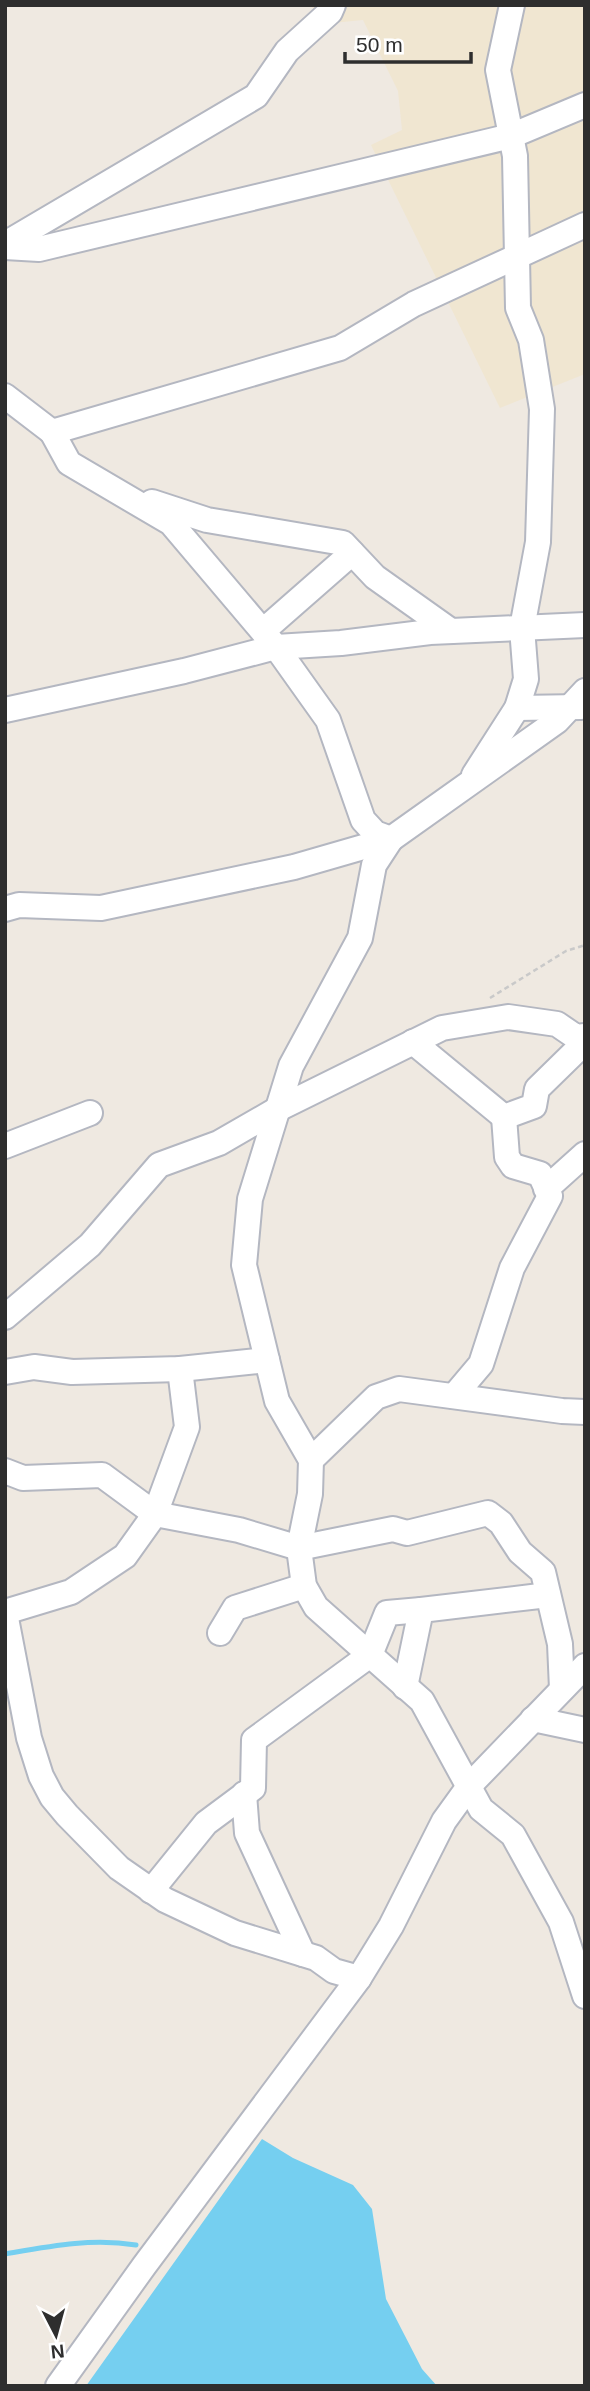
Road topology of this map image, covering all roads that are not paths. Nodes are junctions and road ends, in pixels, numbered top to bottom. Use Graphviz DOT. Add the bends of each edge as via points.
graph roads {
  1 [pos="333,5"];
  2 [pos="512,5"];
  3 [pos="585,105"];
  4 [pos="511,136"];
  5 [pos="585,225"];
  6 [pos="5,246"];
  7 [pos="517,256"];
  8 [pos="5,396"];
  9 [pos="52,432"];
  10 [pos="118,492"];
  11 [pos="352,553"];
  12 [pos="585,625"];
  13 [pos="522,628"];
  14 [pos="451,631"];
  15 [pos="269,639"];
  16 [pos="580,702"];
  17 [pos="517,708"];
  18 [pos="5,710"];
  19 [pos="468,784"];
  20 [pos="391,839"];
  21 [pos="5,909"];
  22 [pos="585,1039"];
  23 [pos="413,1042"];
  24 [pos="278,1109"];
  25 [pos="90,1113"];
  26 [pos="504,1117"];
  27 [pos="5,1146"];
  28 [pos="585,1154"];
  29 [pos="546,1189"];
  30 [pos="5,1317"];
  31 [pos="267,1360"];
  32 [pos="180,1369"];
  33 [pos="5,1372"];
  34 [pos="454,1396"];
  35 [pos="585,1412"];
  36 [pos="311,1460"];
  37 [pos="5,1471"];
  38 [pos="155,1514"];
  39 [pos="299,1548"];
  40 [pos="304,1586"];
  41 [pos="548,1595"];
  42 [pos="421,1609"];
  43 [pos="5,1613"];
  44 [pos="220,1633"];
  45 [pos="370,1655"];
  46 [pos="585,1666"];
  47 [pos="405,1687"];
  48 [pos="562,1689"];
  49 [pos="533,1719"];
  50 [pos="585,1730"];
  51 [pos="470,1785"];
  52 [pos="244,1794"];
  53 [pos="151,1891"];
  54 [pos="303,1954"];
  55 [pos="359,1978"];
  56 [pos="585,1996"];
  57 [pos="58,2386"];
  1 -- 6 [label="street" via="287,51 256,96"];
  2 -- 4 [label="street" via="498,70"];
  3 -- 4 [label="street"];
  4 -- 6 [label="street" via="39,249"];
  4 -- 7 [label="street"];
  5 -- 7 [label="street"];
  7 -- 9 [label="street" via="414,304 340,348"];
  7 -- 13 [label="street" via="518,308 531,340 542,409 538,541"];
  8 -- 9 [label="street"];
  9 -- 10 [label="street" via="69,463"];
  10 -- 11 [label="street" via="207,520 343,543"];
  10 -- 15 [label="street" via="171,523"];
  11 -- 14 [label="street" via="375,577"];
  11 -- 15 [label="street"];
  12 -- 13 [label="street"];
  13 -- 14 [label="street"];
  13 -- 17 [label="street" via="526,679"];
  14 -- 15 [label="street" via="341,643"];
  15 -- 18 [label="street" via="184,671"];
  15 -- 20 [label="street" via="328,720 363,820 375,833"];
  16 -- 17 [label="street"];
  16 -- 19 [label="street"];
  17 -- 19 [label="street"];
  19 -- 20 [label="street"];
  20 -- 21 [label="street" via="294,867 102,908 19,905"];
  20 -- 24 [label="street" via="374,865 360,937 291,1066"];
  22 -- 23 [label="street" via="557,1024 509,1017 442,1028"];
  22 -- 26 [label="street" via="537,1089 534,1106"];
  23 -- 24 [label="street"];
  23 -- 26 [label="street"];
  24 -- 30 [label="street" via="219,1143 159,1165 90,1245"];
  24 -- 31 [label="street" via="250,1199 244,1265"];
  25 -- 27 [label="street"];
  26 -- 29 [label="street" via="513,1166 540,1174"];
  28 -- 29 [label="street"];
  29 -- 34 [label="street" via="550,1196 512,1268 481,1364"];
  31 -- 32 [label="street"];
  31 -- 36 [label="street" via="277,1401"];
  32 -- 33 [label="street" via="72,1372 34,1367"];
  32 -- 38 [label="street" via="187,1427"];
  34 -- 35 [label="street"];
  34 -- 36 [label="street" via="399,1389 376,1397"];
  36 -- 39 [label="street" via="310,1494"];
  37 -- 38 [label="street" via="23,1478 102,1475"];
  38 -- 39 [label="street" via="239,1530"];
  38 -- 43 [label="street" via="125,1556 71,1592"];
  39 -- 40 [label="street"];
  39 -- 41 [label="street" via="393,1530 407,1533 488,1513 543,1572"];
  40 -- 44 [label="street" via="235,1608"];
  40 -- 45 [label="street" via="316,1606"];
  41 -- 42 [label="street"];
  41 -- 48 [label="street" via="560,1644"];
  42 -- 45 [label="street" via="387,1613"];
  42 -- 47 [label="street"];
  43 -- 53 [label="street" via="29,1738 52,1797 119,1868"];
  45 -- 47 [label="street"];
  45 -- 52 [label="street" via="254,1740 253,1787"];
  46 -- 48 [label="street"];
  47 -- 51 [label="street" via="422,1701"];
  48 -- 49 [label="street"];
  49 -- 50 [label="street"];
  49 -- 51 [label="street"];
  51 -- 55 [label="street" via="444,1821"];
  51 -- 56 [label="street" via="481,1809 513,1835 561,1922"];
  52 -- 53 [label="street" via="206,1823"];
  52 -- 54 [label="street" via="247,1833"];
  53 -- 54 [label="street" via="235,1933"];
  54 -- 55 [label="street"];
  55 -- 57 [label="street"];
}
